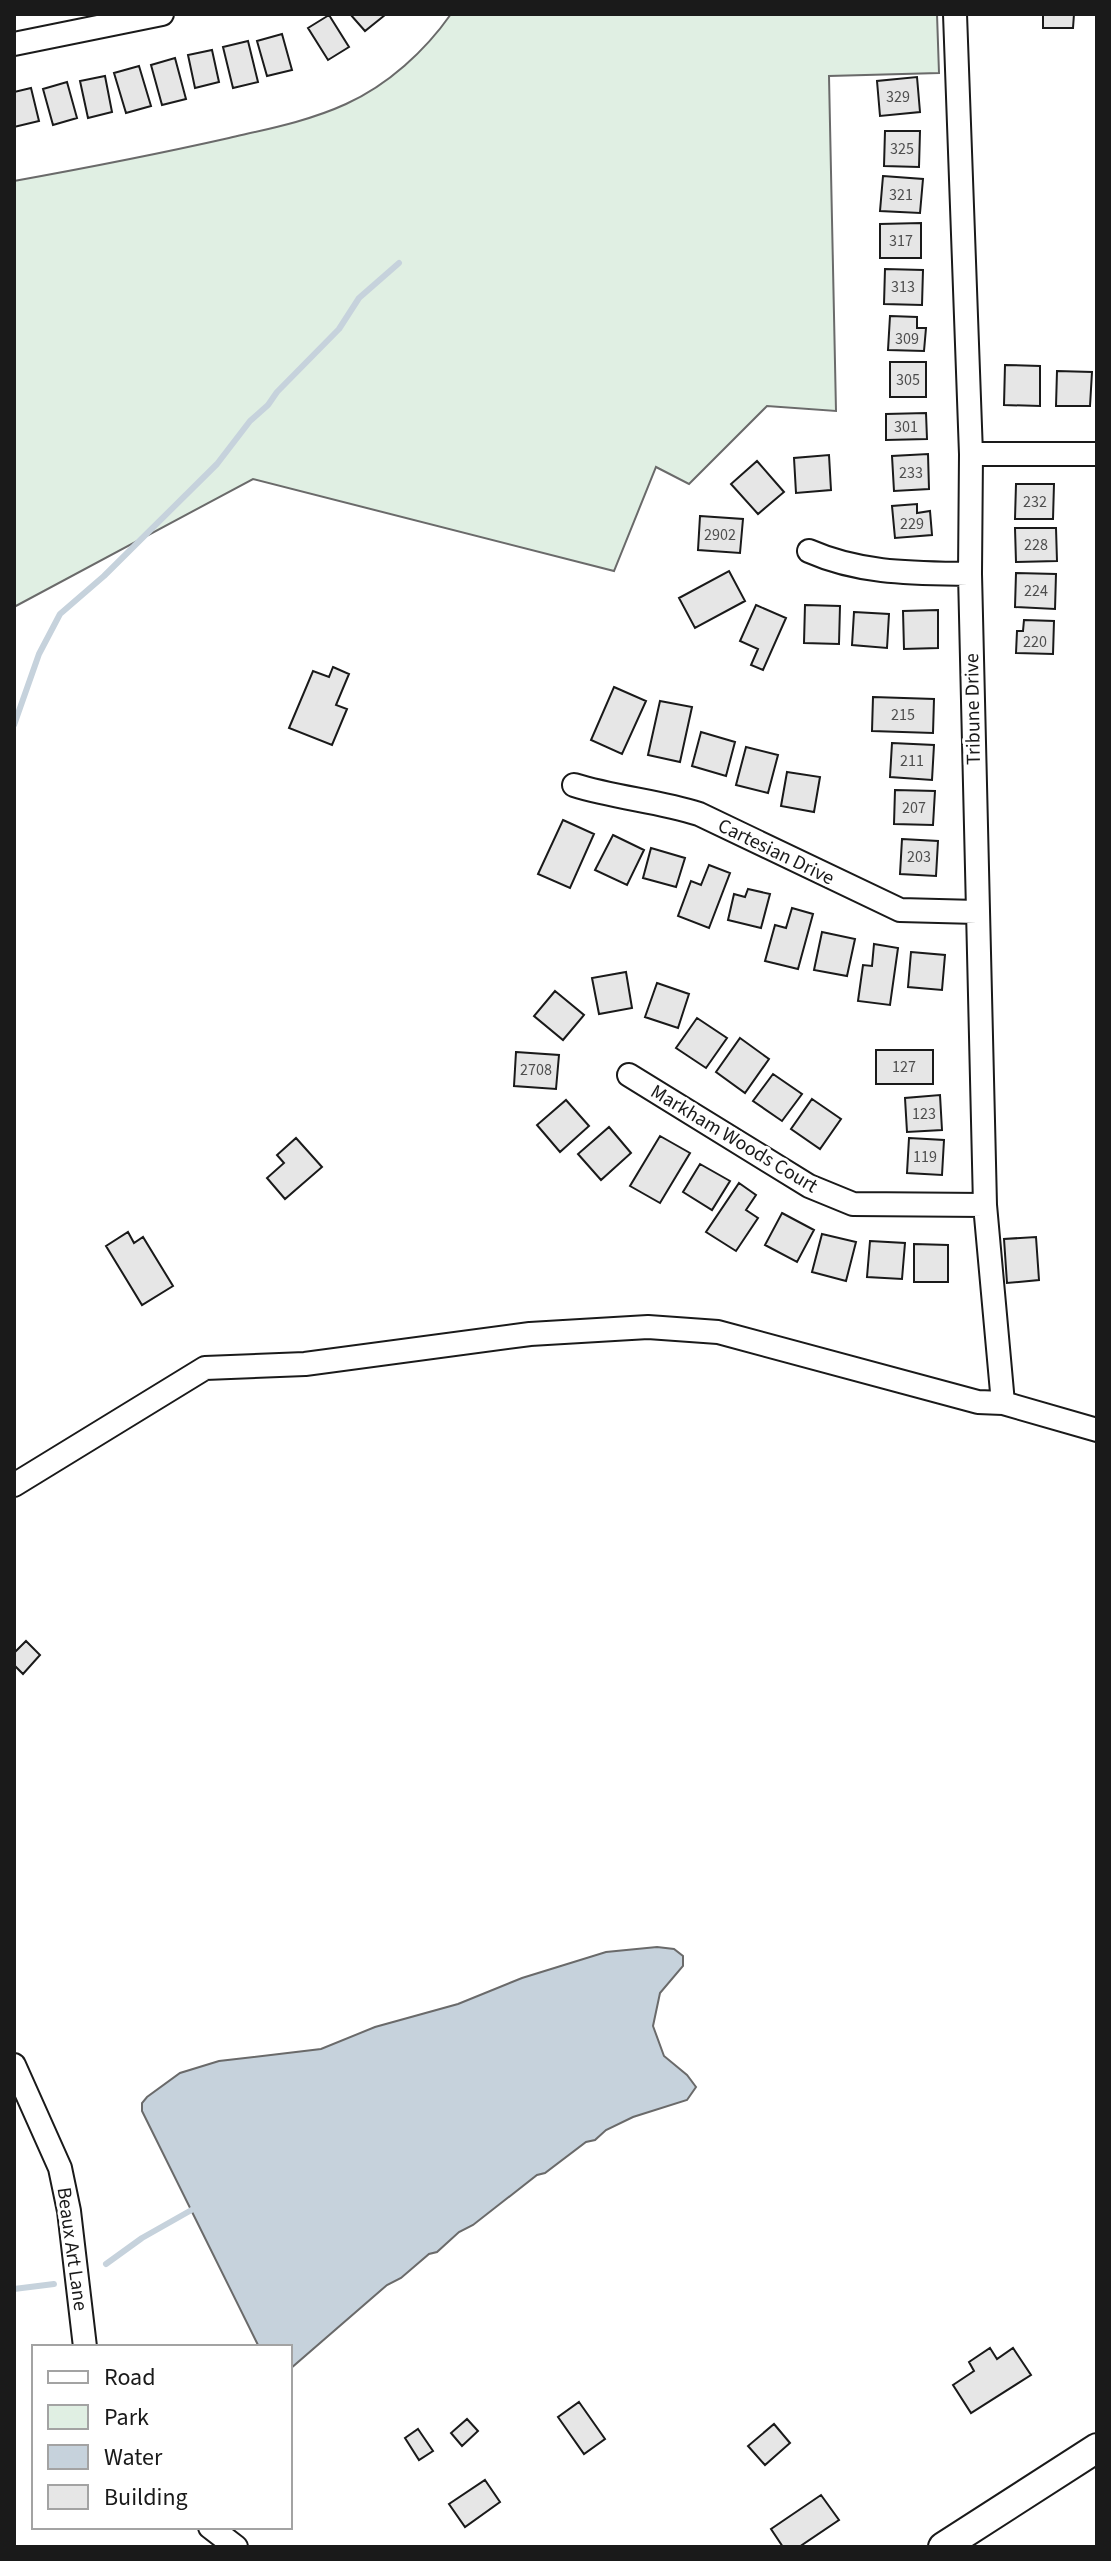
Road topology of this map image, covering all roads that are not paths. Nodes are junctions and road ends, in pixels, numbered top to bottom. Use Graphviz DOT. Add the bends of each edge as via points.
graph roads {
  1 [pos="162,14"];
  2 [pos="955,14"];
  3 [pos="14,44"];
  4 [pos="971,454"];
  5 [pos="1097,454"];
  6 [pos="809,551"];
  7 [pos="970,574"];
  8 [pos="574,785"];
  9 [pos="977,912"];
  10 [pos="629,1075"];
  11 [pos="985,1205"];
  12 [pos="1003,1403"];
  13 [pos="1097,1430"];
  14 [pos="14,1485"];
  15 [pos="14,2065"];
  16 [pos="85,2345"];
  17 [pos="1097,2448"];
  18 [pos="213,2529"];
  19 [pos="236,2547"];
  20 [pos="943,2547"];
  1 -- 3 [label="street"];
  2 -- 4 [label="street, Tribune Drive"];
  4 -- 5 [label="street"];
  4 -- 7 [label="street, Tribune Drive"];
  6 -- 7 [label="street" via="883,572"];
  7 -- 9 [label="street, Tribune Drive"];
  8 -- 9 [label="street, Cartesian Drive" via="699,814 900,910"];
  9 -- 11 [label="street, Tribune Drive"];
  10 -- 11 [label="street, Markham Woods Court" via="809,1186 853,1204"];
  11 -- 12 [label="street, Tribune Drive"];
  12 -- 13 [label="street"];
  12 -- 14 [label="street" via="978,1402 718,1332 648,1327 530,1334 305,1364 205,1368"];
  15 -- 16 [label="street, Beaux Art Lane" via="60,2168"];
  17 -- 20 [label="main road"];
  18 -- 19 [label="street"];
}
